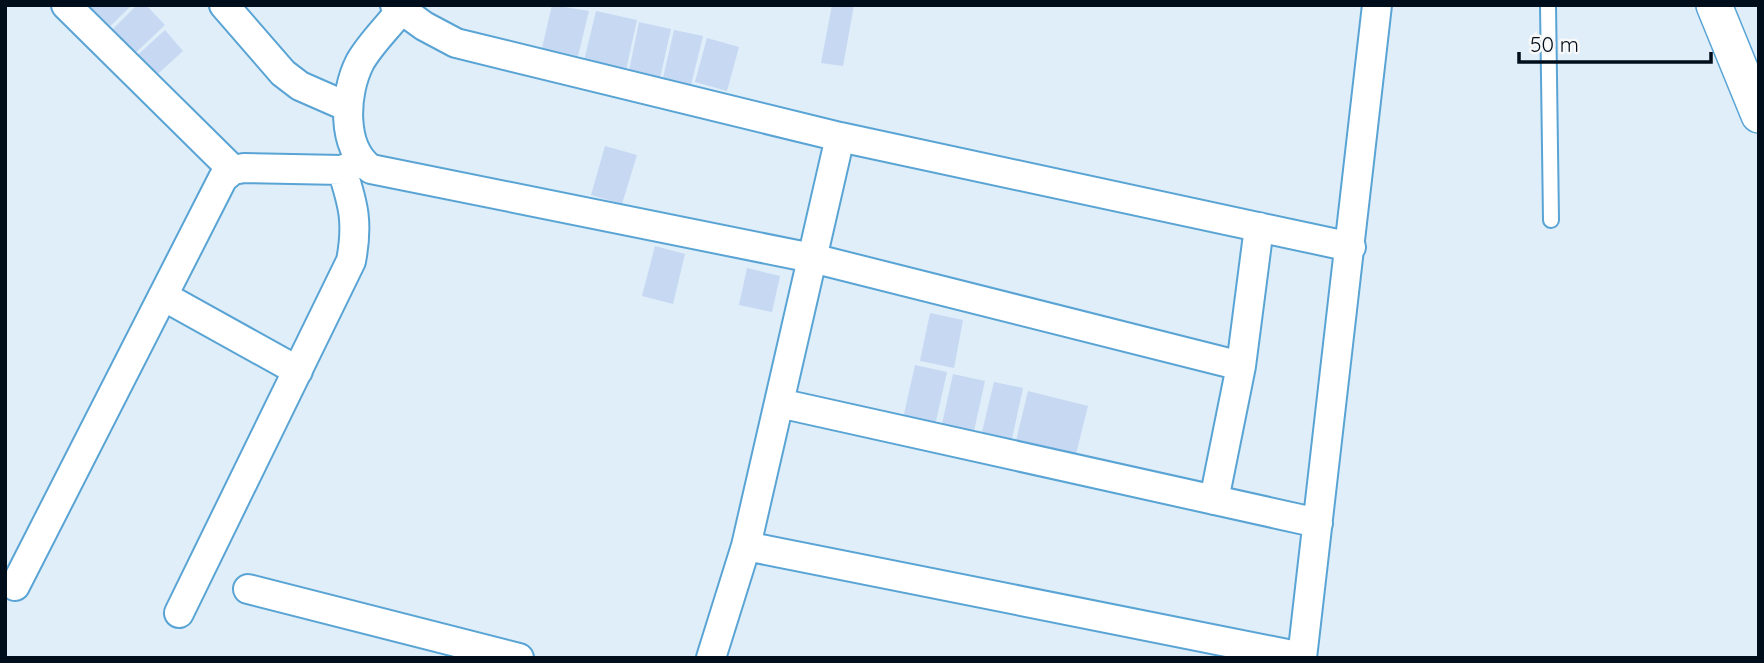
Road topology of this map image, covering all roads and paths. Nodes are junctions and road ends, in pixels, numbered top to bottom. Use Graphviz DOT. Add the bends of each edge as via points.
graph roads {
  1 [pos="66,5"];
  2 [pos="224,5"];
  3 [pos="1377,5"];
  4 [pos="1548,5"];
  5 [pos="1714,5"];
  6 [pos="398,8"];
  7 [pos="427,16"];
  8 [pos="348,107"];
  9 [pos="1759,115"];
  10 [pos="840,137"];
  11 [pos="351,166"];
  12 [pos="233,170"];
  13 [pos="1551,220"];
  14 [pos="1259,227"];
  15 [pos="1351,247"];
  16 [pos="812,258"];
  17 [pos="163,296"];
  18 [pos="1241,366"];
  19 [pos="298,372"];
  20 [pos="779,403"];
  21 [pos="1214,500"];
  22 [pos="1318,523"];
  23 [pos="746,546"];
  24 [pos="15,586"];
  25 [pos="248,589"];
  26 [pos="179,613"];
  27 [pos="1213,639"];
  28 [pos="1302,657"];
  29 [pos="519,658"];
  30 [pos="711,658"];
  31 [pos="1190,658"];
  1 -- 12 [label="street"];
  2 -- 8 [label="street" via="283,73 300,86"];
  3 -- 15 [label="street"];
  4 -- 13 [label="lane"];
  5 -- 9 [label="street"];
  6 -- 7 [label="street"];
  6 -- 8 [label="street" via="360,63"];
  7 -- 10 [label="street" via="456,43"];
  8 -- 11 [label="street"];
  10 -- 14 [label="street"];
  10 -- 16 [label="street"];
  11 -- 12 [label="street"];
  11 -- 16 [label="street"];
  11 -- 19 [label="street" via="357,230 351,261"];
  12 -- 17 [label="street" via="223,178"];
  14 -- 15 [label="street"];
  14 -- 18 [label="street"];
  15 -- 22 [label="street"];
  16 -- 18 [label="street"];
  16 -- 20 [label="street"];
  17 -- 19 [label="street"];
  17 -- 24 [label="street"];
  18 -- 21 [label="street"];
  19 -- 26 [label="street"];
  20 -- 21 [label="street"];
  20 -- 23 [label="street"];
  21 -- 22 [label="street"];
  22 -- 28 [label="street"];
  23 -- 27 [label="street"];
  23 -- 30 [label="street"];
  25 -- 29 [label="street"];
  27 -- 28 [label="street"];
  27 -- 31 [label="street"];
}
